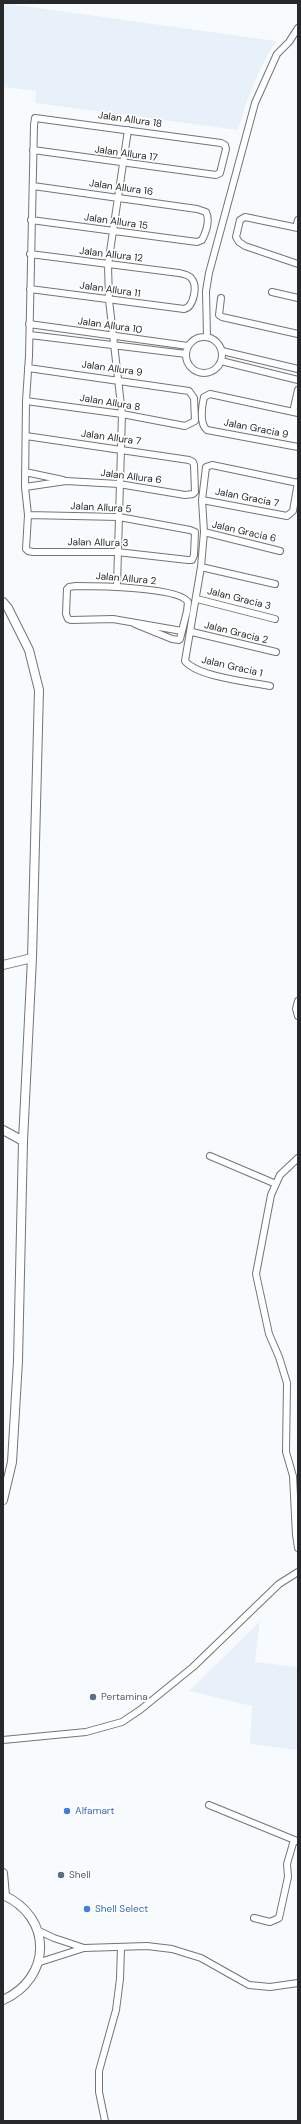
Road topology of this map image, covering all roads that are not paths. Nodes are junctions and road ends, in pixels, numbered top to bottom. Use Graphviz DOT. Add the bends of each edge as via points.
graph roads {
  1 [pos="298,28"];
  2 [pos="128,130"];
  3 [pos="33,150"];
  4 [pos="123,164"];
  5 [pos="216,175"];
  6 [pos="33,186"];
  7 [pos="118,198"];
  8 [pos="31,220"];
  9 [pos="298,220"];
  10 [pos="297,228"];
  11 [pos="113,232"];
  12 [pos="198,242"];
  13 [pos="30,254"];
  14 [pos="298,264"];
  15 [pos="108,265"];
  16 [pos="30,289"];
  17 [pos="272,292"];
  18 [pos="221,298"];
  19 [pos="298,298"];
  20 [pos="109,300"];
  21 [pos="188,308"];
  22 [pos="29,324"];
  23 [pos="298,334"];
  24 [pos="30,335"];
  25 [pos="112,336"];
  26 [pos="206,337"];
  27 [pos="114,346"];
  28 [pos="188,346"];
  29 [pos="222,351"];
  30 [pos="186,354"];
  31 [pos="222,361"];
  32 [pos="28,368"];
  33 [pos="298,369"];
  34 [pos="118,380"];
  35 [pos="298,380"];
  36 [pos="298,390"];
  37 [pos="26,401"];
  38 [pos="296,412"];
  39 [pos="122,414"];
  40 [pos="191,425"];
  41 [pos="26,436"];
  42 [pos="298,447"];
  43 [pos="122,449"];
  44 [pos="25,472"];
  45 [pos="66,481"];
  46 [pos="298,483"];
  47 [pos="120,484"];
  48 [pos="25,487"];
  49 [pos="193,494"];
  50 [pos="297,494"];
  51 [pos="202,500"];
  52 [pos="28,515"];
  53 [pos="119,517"];
  54 [pos="204,532"];
  55 [pos="280,551"];
  56 [pos="117,552"];
  57 [pos="192,560"];
  58 [pos="201,567"];
  59 [pos="275,584"];
  60 [pos="117,586"];
  61 [pos="197,599"];
  62 [pos="3,602"];
  63 [pos="275,618"];
  64 [pos="135,624"];
  65 [pos="182,630"];
  66 [pos="192,632"];
  67 [pos="276,652"];
  68 [pos="270,686"];
  69 [pos="32,958"];
  70 [pos="3,965"];
  71 [pos="298,1001"];
  72 [pos="298,1016"];
  73 [pos="3,1130"];
  74 [pos="23,1141"];
  75 [pos="210,1156"];
  76 [pos="298,1158"];
  77 [pos="276,1184"];
  78 [pos="3,1500"];
  79 [pos="298,1548"];
  80 [pos="298,1572"];
  81 [pos="3,1740"];
  82 [pos="209,1805"];
  83 [pos="296,1841"];
  84 [pos="3,1873"];
  85 [pos="4,1895"];
  86 [pos="254,1918"];
  87 [pos="39,1930"];
  88 [pos="121,1947"];
  89 [pos="84,1948"];
  90 [pos="40,1962"];
  91 [pos="298,1983"];
  92 [pos="3,2000"];
  93 [pos="105,2121"];
  1 -- 26 [label="street" via="277,54 254,103 209,273 206,291"];
  2 -- 3 [label="street, Jalan Allura 18" via="35,118"];
  2 -- 4 [label="street"];
  2 -- 5 [label="street, Jalan Allura 18" via="222,143 226,149 220,173"];
  3 -- 4 [label="street, Jalan Allura 17"];
  3 -- 6 [label="street"];
  4 -- 5 [label="street, Jalan Allura 17"];
  4 -- 7 [label="street"];
  6 -- 7 [label="street, Jalan Allura 16"];
  6 -- 8 [label="street"];
  7 -- 11 [label="street"];
  7 -- 12 [label="street, Jalan Allura 16" via="206,212 208,219 204,237"];
  8 -- 11 [label="street, Jalan Allura 15"];
  8 -- 13 [label="street"];
  9 -- 10 [label="street"];
  10 -- 14 [label="street" via="245,217 240,220 236,238 239,242 277,258"];
  11 -- 12 [label="street, Jalan Allura 15"];
  11 -- 15 [label="street"];
  13 -- 15 [label="street, Jalan Allura 12"];
  13 -- 16 [label="street"];
  15 -- 20 [label="street"];
  15 -- 21 [label="street, Jalan Allura 12" via="189,276 194,284 193,299"];
  16 -- 20 [label="street, Jalan Allura 11"];
  16 -- 22 [label="street"];
  17 -- 19 [label="street"];
  18 -- 23 [label="street" via="219,315 222,317"];
  20 -- 21 [label="street, Jalan Allura 11"];
  20 -- 25 [label="street"];
  22 -- 24 [label="street"];
  22 -- 25 [label="street, Jalan Allura 10"];
  24 -- 27 [label="street, Jalan Allura 10"];
  24 -- 32 [label="street"];
  25 -- 27 [label="street"];
  25 -- 28 [label="street, Jalan Allura 10"];
  26 -- 28 [label="street" via="199,337"];
  26 -- 29 [label="street" via="214,339"];
  27 -- 30 [label="street, Jalan Allura 10"];
  27 -- 34 [label="street"];
  28 -- 30 [label="street"];
  29 -- 31 [label="street"];
  29 -- 33 [label="street"];
  30 -- 31 [label="street" via="189,365 202,373 214,370"];
  31 -- 35 [label="street"];
  32 -- 34 [label="street, Jalan Allura 9"];
  32 -- 37 [label="street"];
  34 -- 39 [label="street"];
  34 -- 40 [label="street, Jalan Allura 9" via="188,391 192,394 195,421"];
  36 -- 38 [label="street"];
  37 -- 39 [label="street, Jalan Allura 8"];
  37 -- 41 [label="street"];
  38 -- 42 [label="street, Jalan Gracia 9" via="210,394 204,397 202,422 204,428 210,430"];
  39 -- 40 [label="street, Jalan Allura 8"];
  39 -- 43 [label="street"];
  41 -- 43 [label="street, Jalan Allura 7"];
  41 -- 44 [label="street"];
  43 -- 47 [label="street"];
  43 -- 49 [label="street, Jalan Allura 7" via="193,462"];
  44 -- 45 [label="street, Jalan Allura 6"];
  44 -- 48 [label="street"];
  45 -- 47 [label="street, Jalan Allura 6"];
  45 -- 48 [label="street, Jalan Allura 6"];
  46 -- 50 [label="street"];
  46 -- 51 [label="street" via="212,465 206,467"];
  47 -- 49 [label="street, Jalan Allura 6" via="185,495"];
  47 -- 53 [label="street"];
  48 -- 52 [label="street"];
  50 -- 51 [label="street, Jalan Gracia 7" via="292,511 287,516"];
  51 -- 54 [label="street"];
  52 -- 53 [label="street, Jalan Allura 5"];
  52 -- 56 [label="street, Jalan Allura 3" via="28,551"];
  53 -- 56 [label="street"];
  53 -- 57 [label="street, Jalan Allura 5" via="195,532"];
  54 -- 55 [label="street, Jalan Gracia 6"];
  54 -- 58 [label="street"];
  56 -- 57 [label="street, Jalan Allura 3"];
  56 -- 60 [label="street"];
  58 -- 59 [label="street"];
  58 -- 61 [label="street"];
  60 -- 64 [label="street, Jalan Allura 2" via="69,587 66,594 68,619 113,619"];
  60 -- 65 [label="street, Jalan Allura 2" via="182,596 188,602"];
  61 -- 63 [label="street, Jalan Gracia 3"];
  61 -- 66 [label="street"];
  62 -- 69 [label="street" via="29,650 39,690"];
  64 -- 65 [label="street"];
  64 -- 65 [label="street" via="177,641"];
  66 -- 67 [label="street, Jalan Gracia 2"];
  66 -- 68 [label="street, Jalan Gracia 1" via="185,655 185,661 189,666 202,672"];
  69 -- 70 [label="street" via="8,966"];
  69 -- 74 [label="street"];
  71 -- 72 [label="street"];
  73 -- 74 [label="street"];
  74 -- 78 [label="street" via="18,1369 12,1462"];
  75 -- 77 [label="street"];
  76 -- 77 [label="street" via="280,1175"];
  77 -- 79 [label="street" via="271,1195 256,1274 269,1334 287,1383 286,1452 293,1476"];
  80 -- 81 [label="street" via="279,1584 184,1675 122,1722 86,1732"];
  82 -- 83 [label="street"];
  83 -- 86 [label="street" via="287,1864 288,1877 279,1918 270,1922"];
  84 -- 85 [label="street"];
  85 -- 87 [label="street" via="16,1902"];
  87 -- 89 [label="street"];
  87 -- 90 [label="street"];
  88 -- 89 [label="street"];
  88 -- 91 [label="street" via="147,1946 188,1953 202,1958 239,1981 257,1986"];
  88 -- 93 [label="street" via="116,2010 99,2071 99,2092"];
  89 -- 90 [label="street"];
  90 -- 92 [label="street" via="28,1981 14,1995"];
}
